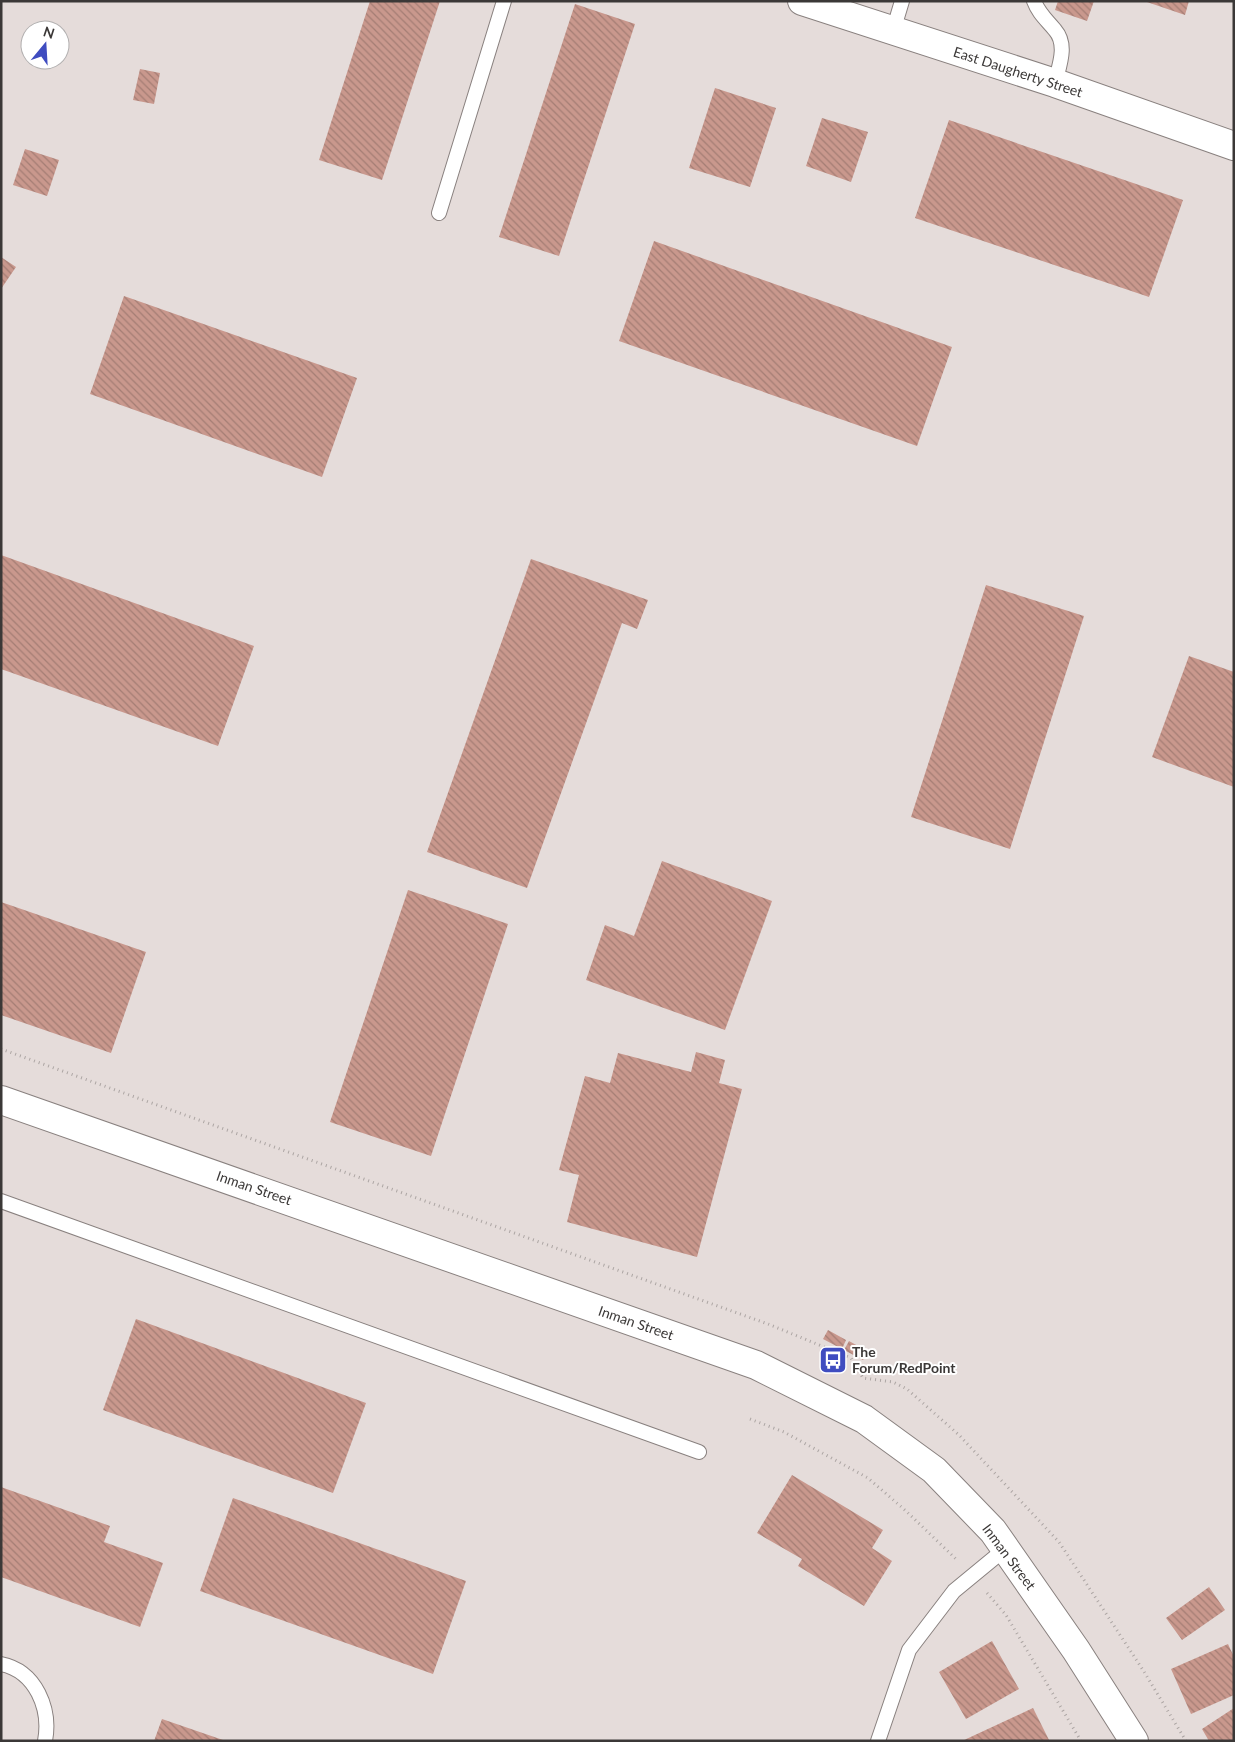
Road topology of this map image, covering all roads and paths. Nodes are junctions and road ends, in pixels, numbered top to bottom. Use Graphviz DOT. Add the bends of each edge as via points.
graph roads {
  1 [pos="504,1"];
  2 [pos="802,1"];
  3 [pos="902,1"];
  4 [pos="1034,1"];
  5 [pos="893,31"];
  6 [pos="1055,83"];
  7 [pos="1234,146"];
  8 [pos="439,213"];
  9 [pos="1,1100"];
  10 [pos="1,1201"];
  11 [pos="750,1419"];
  12 [pos="699,1452"];
  13 [pos="1005,1549"];
  14 [pos="972,1576"];
  15 [pos="1,1664"];
  16 [pos="45,1741"];
  17 [pos="878,1741"];
  18 [pos="1081,1741"];
  19 [pos="1134,1741"];
  1 -- 8 [label="lane"];
  2 -- 5 [label="street, East Daugherty Street"];
  3 -- 5 [label="lane"];
  4 -- 6 [label="lane" via="1038,13 1057,31 1063,49"];
  5 -- 6 [label="street, East Daugherty Street"];
  6 -- 7 [label="street, East Daugherty Street"];
  9 -- 13 [label="street, Inman Street" via="756,1365 815,1392 872,1425 934,1470"];
  10 -- 12 [label="lane"];
  11 -- 14 [label="path" via="784,1432 868,1478"];
  13 -- 14 [label="lane"];
  13 -- 19 [label="street, Inman Street" via="1076,1650"];
  14 -- 17 [label="lane" via="954,1592 909,1650"];
  14 -- 18 [label="path" via="1006,1615"];
  15 -- 16 [label="lane" via="29,1679 43,1700 48,1724"];
}
